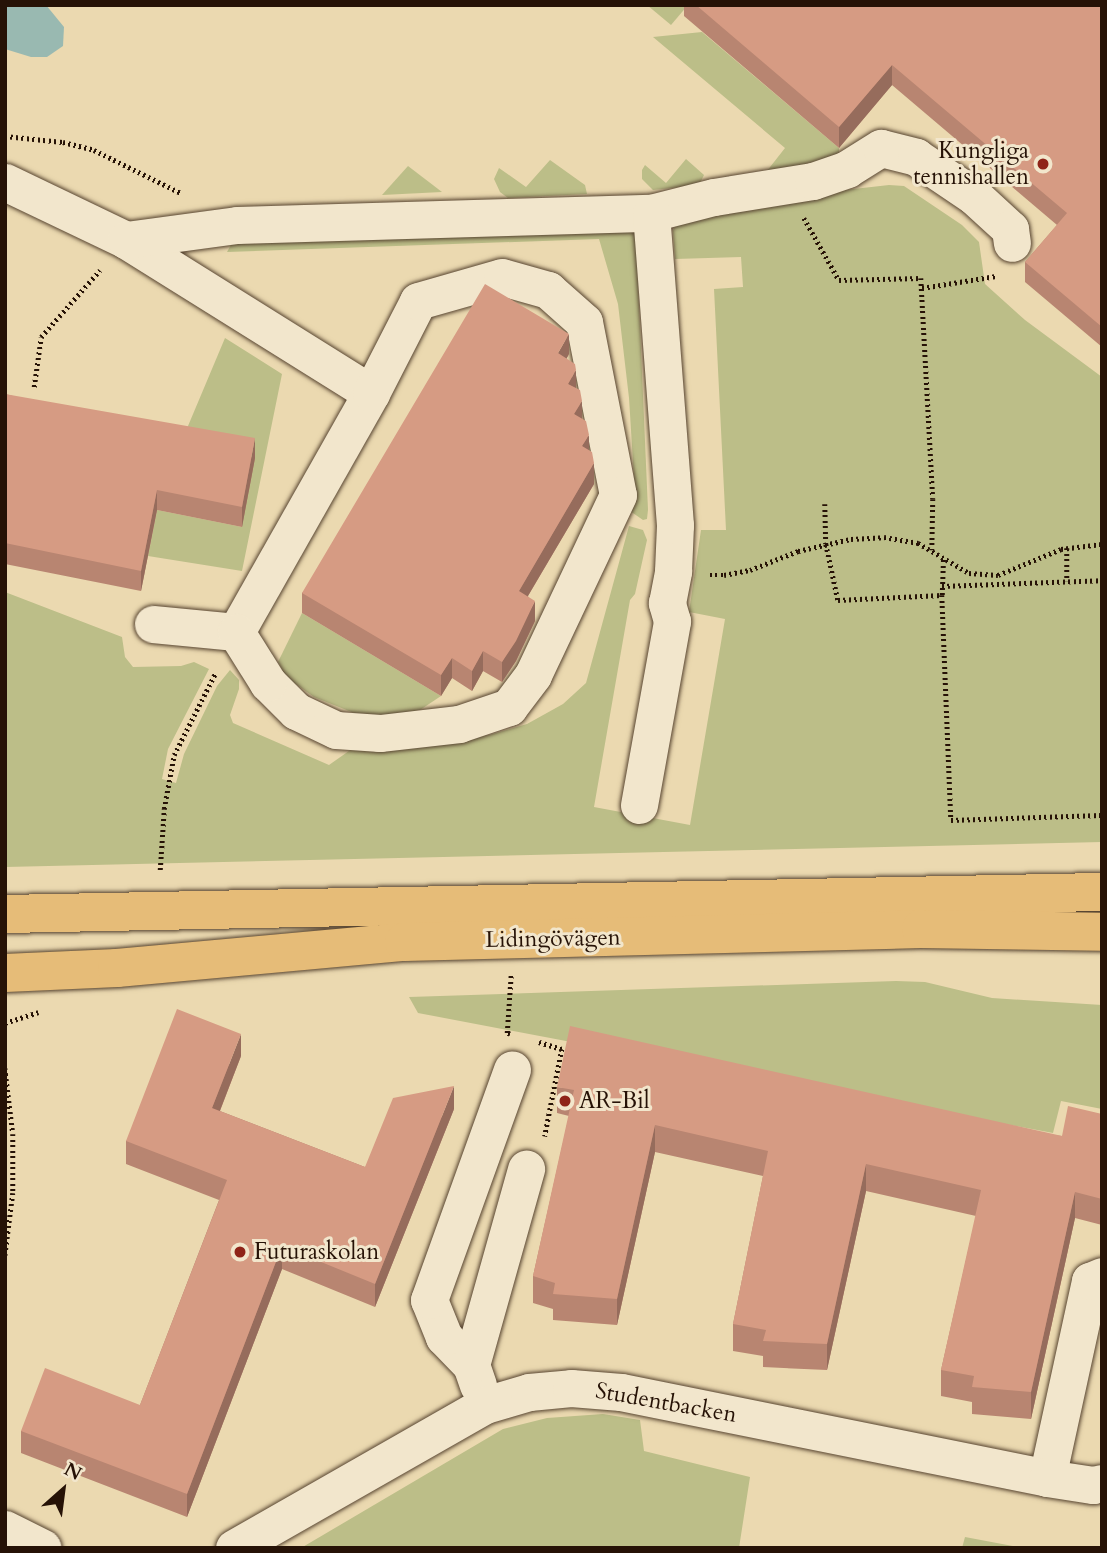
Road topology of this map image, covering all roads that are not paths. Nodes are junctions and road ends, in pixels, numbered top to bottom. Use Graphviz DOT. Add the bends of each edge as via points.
graph roads {
  1 [pos="5,182"];
  2 [pos="651,213"];
  3 [pos="126,240"];
  4 [pos="1008,258"];
  5 [pos="371,393"];
  6 [pos="153,624"];
  7 [pos="236,632"];
  8 [pos="639,805"];
  9 [pos="1102,891"];
  10 [pos="5,914"];
  11 [pos="1102,932"];
  12 [pos="5,973"];
  13 [pos="514,1053"];
  14 [pos="526,1169"];
  15 [pos="1102,1276"];
  16 [pos="471,1364"];
  17 [pos="485,1405"];
  18 [pos="1047,1478"];
  19 [pos="1102,1483"];
  20 [pos="5,1529"];
  21 [pos="43,1548"];
  22 [pos="234,1548"];
  1 -- 3 [label="street"];
  2 -- 3 [label="street" via="237,225"];
  2 -- 4 [label="street" via="813,181 847,169 881,148 916,157 974,196 1010,229"];
  2 -- 8 [label="street" via="675,525 667,603 672,621"];
  3 -- 5 [label="street"];
  5 -- 7 [label="street"];
  5 -- 7 [label="street" via="418,301 502,277 548,290 584,322 618,495 533,676 509,707 459,724 380,733 336,730 296,710 268,683"];
  6 -- 7 [label="street"];
  9 -- 10 [label="main road, Lidingövägen"];
  11 -- 12 [label="main road, Lidingövägen" via="921,929 404,942 117,968"];
  13 -- 16 [label="street" via="429,1300 444,1337"];
  14 -- 16 [label="street"];
  15 -- 18 [label="street" via="1090,1281"];
  16 -- 17 [label="street"];
  17 -- 18 [label="street, Studentbacken" via="529,1392 571,1388 621,1392"];
  17 -- 22 [label="street, Studentbacken"];
  18 -- 19 [label="street, Studentbacken"];
  20 -- 21 [label="street"];
}
